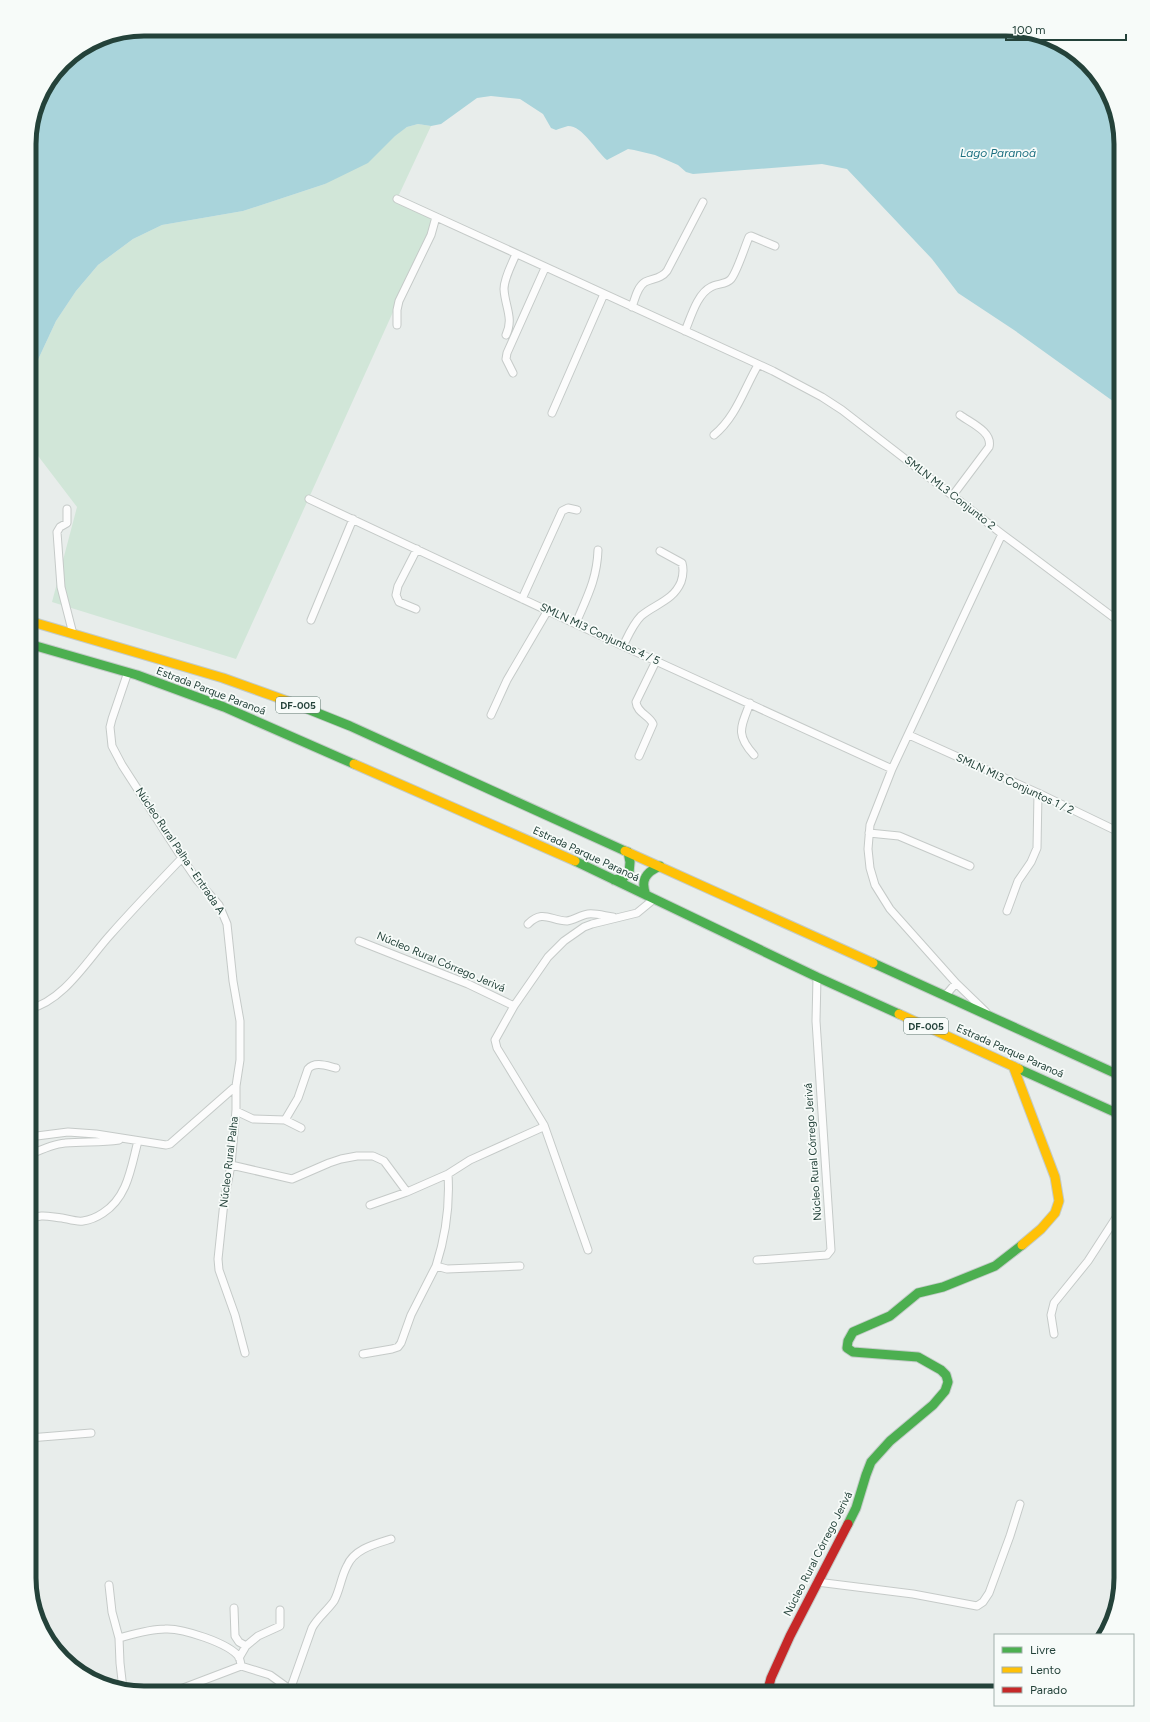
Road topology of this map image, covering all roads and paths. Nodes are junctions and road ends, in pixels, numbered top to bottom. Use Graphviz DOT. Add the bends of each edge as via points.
graph roads {
  1 [pos="397,199"];
  2 [pos="703,202"];
  3 [pos="436,217"];
  4 [pos="775,246"];
  5 [pos="516,254"];
  6 [pos="545,268"];
  7 [pos="604,294"];
  8 [pos="632,307"];
  9 [pos="397,325"];
  10 [pos="685,331"];
  11 [pos="506,335"];
  12 [pos="758,365"];
  13 [pos="513,373"];
  14 [pos="552,413"];
  15 [pos="960,415"];
  16 [pos="714,435"];
  17 [pos="953,495"];
  18 [pos="309,499"];
  19 [pos="67,509"];
  20 [pos="577,510"];
  21 [pos="353,519"];
  22 [pos="1002,534"];
  23 [pos="417,549"];
  24 [pos="598,550"];
  25 [pos="660,551"];
  26 [pos="522,599"];
  27 [pos="416,609"];
  28 [pos="548,610"];
  29 [pos="1114,618"];
  30 [pos="311,620"];
  31 [pos="36,623"];
  32 [pos="576,623"];
  33 [pos="73,634"];
  34 [pos="36,646"];
  35 [pos="623,646"];
  36 [pos="656,661"];
  37 [pos="128,672"];
  38 [pos="750,703"];
  39 [pos="491,715"];
  40 [pos="908,735"];
  41 [pos="754,755"];
  42 [pos="639,756"];
  43 [pos="892,769"];
  44 [pos="1038,793"];
  45 [pos="1114,830"];
  46 [pos="869,833"];
  47 [pos="628,852"];
  48 [pos="182,858"];
  49 [pos="660,866"];
  50 [pos="970,866"];
  51 [pos="614,880"];
  52 [pos="650,897"];
  53 [pos="1007,911"];
  54 [pos="617,918"];
  55 [pos="528,924"];
  56 [pos="359,941"];
  57 [pos="818,977"];
  58 [pos="956,982"];
  59 [pos="945,996"];
  60 [pos="36,1006"];
  61 [pos="514,1006"];
  62 [pos="996,1021"];
  63 [pos="1013,1066"];
  64 [pos="336,1068"];
  65 [pos="1114,1073"];
  66 [pos="236,1086"];
  67 [pos="236,1111"];
  68 [pos="1114,1112"];
  69 [pos="285,1120"];
  70 [pos="544,1125"];
  71 [pos="301,1128"];
  72 [pos="36,1136"];
  73 [pos="123,1139"];
  74 [pos="138,1141"];
  75 [pos="36,1152"];
  76 [pos="231,1165"];
  77 [pos="448,1174"];
  78 [pos="407,1192"];
  79 [pos="370,1205"];
  80 [pos="36,1217"];
  81 [pos="1114,1221"];
  82 [pos="588,1250"];
  83 [pos="758,1260"];
  84 [pos="436,1266"];
  85 [pos="520,1266"];
  86 [pos="1054,1334"];
  87 [pos="246,1353"];
  88 [pos="363,1354"];
  89 [pos="91,1433"];
  90 [pos="36,1437"];
  91 [pos="1020,1504"];
  92 [pos="391,1539"];
  93 [pos="817,1582"];
  94 [pos="109,1585"];
  95 [pos="234,1608"];
  96 [pos="280,1610"];
  97 [pos="119,1638"];
  98 [pos="246,1646"];
  99 [pos="239,1658"];
  100 [pos="241,1666"];
  101 [pos="122,1683"];
  102 [pos="188,1686"];
  103 [pos="285,1686"];
  104 [pos="294,1686"];
  105 [pos="769,1686"];
  1 -- 3 [label="street, SMLN ML3 Conjunto 2"];
  2 -- 8 [label="street" via="668,271 660,278 642,285"];
  3 -- 5 [label="street, SMLN ML3 Conjunto 2"];
  3 -- 9 [label="street" via="431,235 399,301"];
  4 -- 10 [label="street" via="749,237 732,278 704,292"];
  5 -- 6 [label="street, SMLN ML3 Conjunto 2"];
  5 -- 11 [label="street" via="505,284 510,321"];
  6 -- 7 [label="street, SMLN ML3 Conjunto 2"];
  6 -- 13 [label="street" via="507,354 506,359"];
  7 -- 8 [label="street, SMLN ML3 Conjunto 2"];
  7 -- 14 [label="street"];
  8 -- 10 [label="street, SMLN ML3 Conjunto 2"];
  10 -- 12 [label="street, SMLN ML3 Conjunto 2"];
  12 -- 16 [label="street" via="733,415"];
  12 -- 17 [label="street, SMLN ML3 Conjunto 2" via="822,397 842,410"];
  15 -- 17 [label="street" via="988,435 990,443"];
  17 -- 22 [label="street, SMLN ML3 Conjunto 2"];
  18 -- 21 [label="street, SMLN MI3 Conjuntos 4 / 5"];
  19 -- 33 [label="street" via="67,523 57,532 61,587"];
  20 -- 26 [label="street" via="568,508 562,511"];
  21 -- 23 [label="street, SMLN MI3 Conjuntos 4 / 5"];
  21 -- 30 [label="street"];
  22 -- 29 [label="street, SMLN ML3 Conjunto 2"];
  22 -- 40 [label="street"];
  23 -- 26 [label="street, SMLN MI3 Conjuntos 4 / 5"];
  23 -- 27 [label="street" via="396,595 399,602"];
  24 -- 32 [label="street" via="598,567"];
  25 -- 35 [label="street" via="682,564 682,579 670,598 642,616"];
  26 -- 28 [label="street, SMLN MI3 Conjuntos 4 / 5"];
  28 -- 32 [label="street, SMLN MI3 Conjuntos 4 / 5"];
  28 -- 39 [label="street" via="507,680"];
  31 -- 33 [label="main road, Estrada Parque Paranoá / DF-005"];
  32 -- 35 [label="street, SMLN MI3 Conjuntos 4 / 5"];
  33 -- 47 [label="main road, Estrada Parque Paranoá / DF-005" via="186,666 298,705 356,728"];
  34 -- 37 [label="main road, Estrada Parque Paranoá / DF-005"];
  35 -- 36 [label="street, SMLN MI3 Conjuntos 4 / 5"];
  36 -- 38 [label="street, SMLN MI3 Conjuntos 4 / 5"];
  36 -- 42 [label="street" via="636,702 639,710 650,718 653,724"];
  37 -- 48 [label="street, Núcleo Rural Palha - Entrada A" via="110,727 112,746"];
  37 -- 51 [label="main road, Estrada Parque Paranoá / DF-005" via="224,707 318,747"];
  38 -- 41 [label="street" via="741,733 744,743"];
  38 -- 43 [label="street, SMLN MI3 Conjuntos 4 / 5"];
  40 -- 43 [label="street"];
  40 -- 44 [label="street, SMLN MI3 Conjuntos 1 / 2"];
  43 -- 46 [label="street" via="872,817"];
  44 -- 45 [label="street, SMLN MI3 Conjuntos 1 / 2"];
  44 -- 53 [label="street" via="1037,848 1018,881"];
  46 -- 50 [label="street" via="899,836"];
  46 -- 58 [label="street" via="870,868 882,898"];
  47 -- 49 [label="main road, Estrada Parque Paranoá / DF-005"];
  47 -- 51 [label="main road" via="629,873"];
  48 -- 60 [label="street" via="110,934 60,992"];
  48 -- 66 [label="street, Núcleo Rural Palha - Entrada A" via="219,905 227,924 240,1021 240,1060"];
  49 -- 52 [label="main road" via="647,872 643,878 642,884"];
  49 -- 59 [label="main road, Estrada Parque Paranoá / DF-005"];
  51 -- 52 [label="main road, Estrada Parque Paranoá / DF-005"];
  52 -- 54 [label="street" via="637,913"];
  52 -- 57 [label="main road, Estrada Parque Paranoá / DF-005"];
  54 -- 55 [label="street" via="587,914 565,921 543,916"];
  54 -- 61 [label="street" via="584,927 564,941 548,957"];
  56 -- 61 [label="street, Núcleo Rural Córrego Jerivá" via="468,984"];
  57 -- 63 [label="main road, Estrada Parque Paranoá / DF-005"];
  57 -- 83 [label="street, Núcleo Rural Córrego Jerivá" via="816,1021 831,1252 827,1255"];
  58 -- 59 [label="street"];
  58 -- 62 [label="street"];
  59 -- 62 [label="main road, Estrada Parque Paranoá / DF-005"];
  61 -- 70 [label="street" via="495,1040 496,1046"];
  62 -- 65 [label="main road, Estrada Parque Paranoá / DF-005"];
  63 -- 68 [label="main road, Estrada Parque Paranoá / DF-005"];
  63 -- 93 [label="main road, Núcleo Rural Córrego Jerivá" via="1055,1177 1059,1194 1055,1213 1041,1229 995,1266 943,1288 918,1293 890,1316 860,1328 851,1336 847,1348 852,1353 898,1353 918,1357 944,1372 948,1382 932,1408 888,1443 874,1458 856,1508"];
  64 -- 69 [label="street" via="311,1065 296,1103"];
  66 -- 67 [label="street, Núcleo Rural Palha"];
  66 -- 74 [label="street, Núcleo Rural Palha" via="170,1144"];
  67 -- 69 [label="street" via="253,1119"];
  67 -- 76 [label="street, Núcleo Rural Palha"];
  69 -- 71 [label="street"];
  70 -- 77 [label="street" via="470,1160"];
  70 -- 82 [label="street"];
  72 -- 73 [label="street, Núcleo Rural Palha" via="68,1132"];
  73 -- 74 [label="street, Núcleo Rural Palha"];
  73 -- 75 [label="street" via="109,1142 64,1142"];
  74 -- 80 [label="street" via="123,1193 106,1211 97,1217 82,1221 44,1215"];
  76 -- 78 [label="street" via="292,1179 341,1159 373,1156 384,1162"];
  76 -- 87 [label="street, Núcleo Rural Palha" via="218,1259 219,1270"];
  77 -- 78 [label="street"];
  77 -- 84 [label="street" via="447,1225"];
  78 -- 79 [label="street"];
  81 -- 86 [label="street" via="1088,1261 1054,1303"];
  84 -- 85 [label="street" via="447,1269"];
  84 -- 88 [label="street" via="398,1347"];
  89 -- 90 [label="street"];
  91 -- 93 [label="street" via="990,1593 977,1606 914,1594"];
  92 -- 104 [label="street" via="361,1550 351,1558 334,1600 312,1628"];
  93 -- 105 [label="main road, Núcleo Rural Córrego Jerivá"];
  94 -- 97 [label="street" via="112,1612"];
  95 -- 98 [label="street" via="235,1636"];
  96 -- 98 [label="street" via="280,1626 258,1636"];
  97 -- 99 [label="street" via="164,1628 174,1629 219,1643"];
  97 -- 101 [label="street"];
  98 -- 99 [label="street"];
  99 -- 100 [label="street"];
  100 -- 102 [label="street"];
  100 -- 103 [label="street" via="270,1675"];
}
